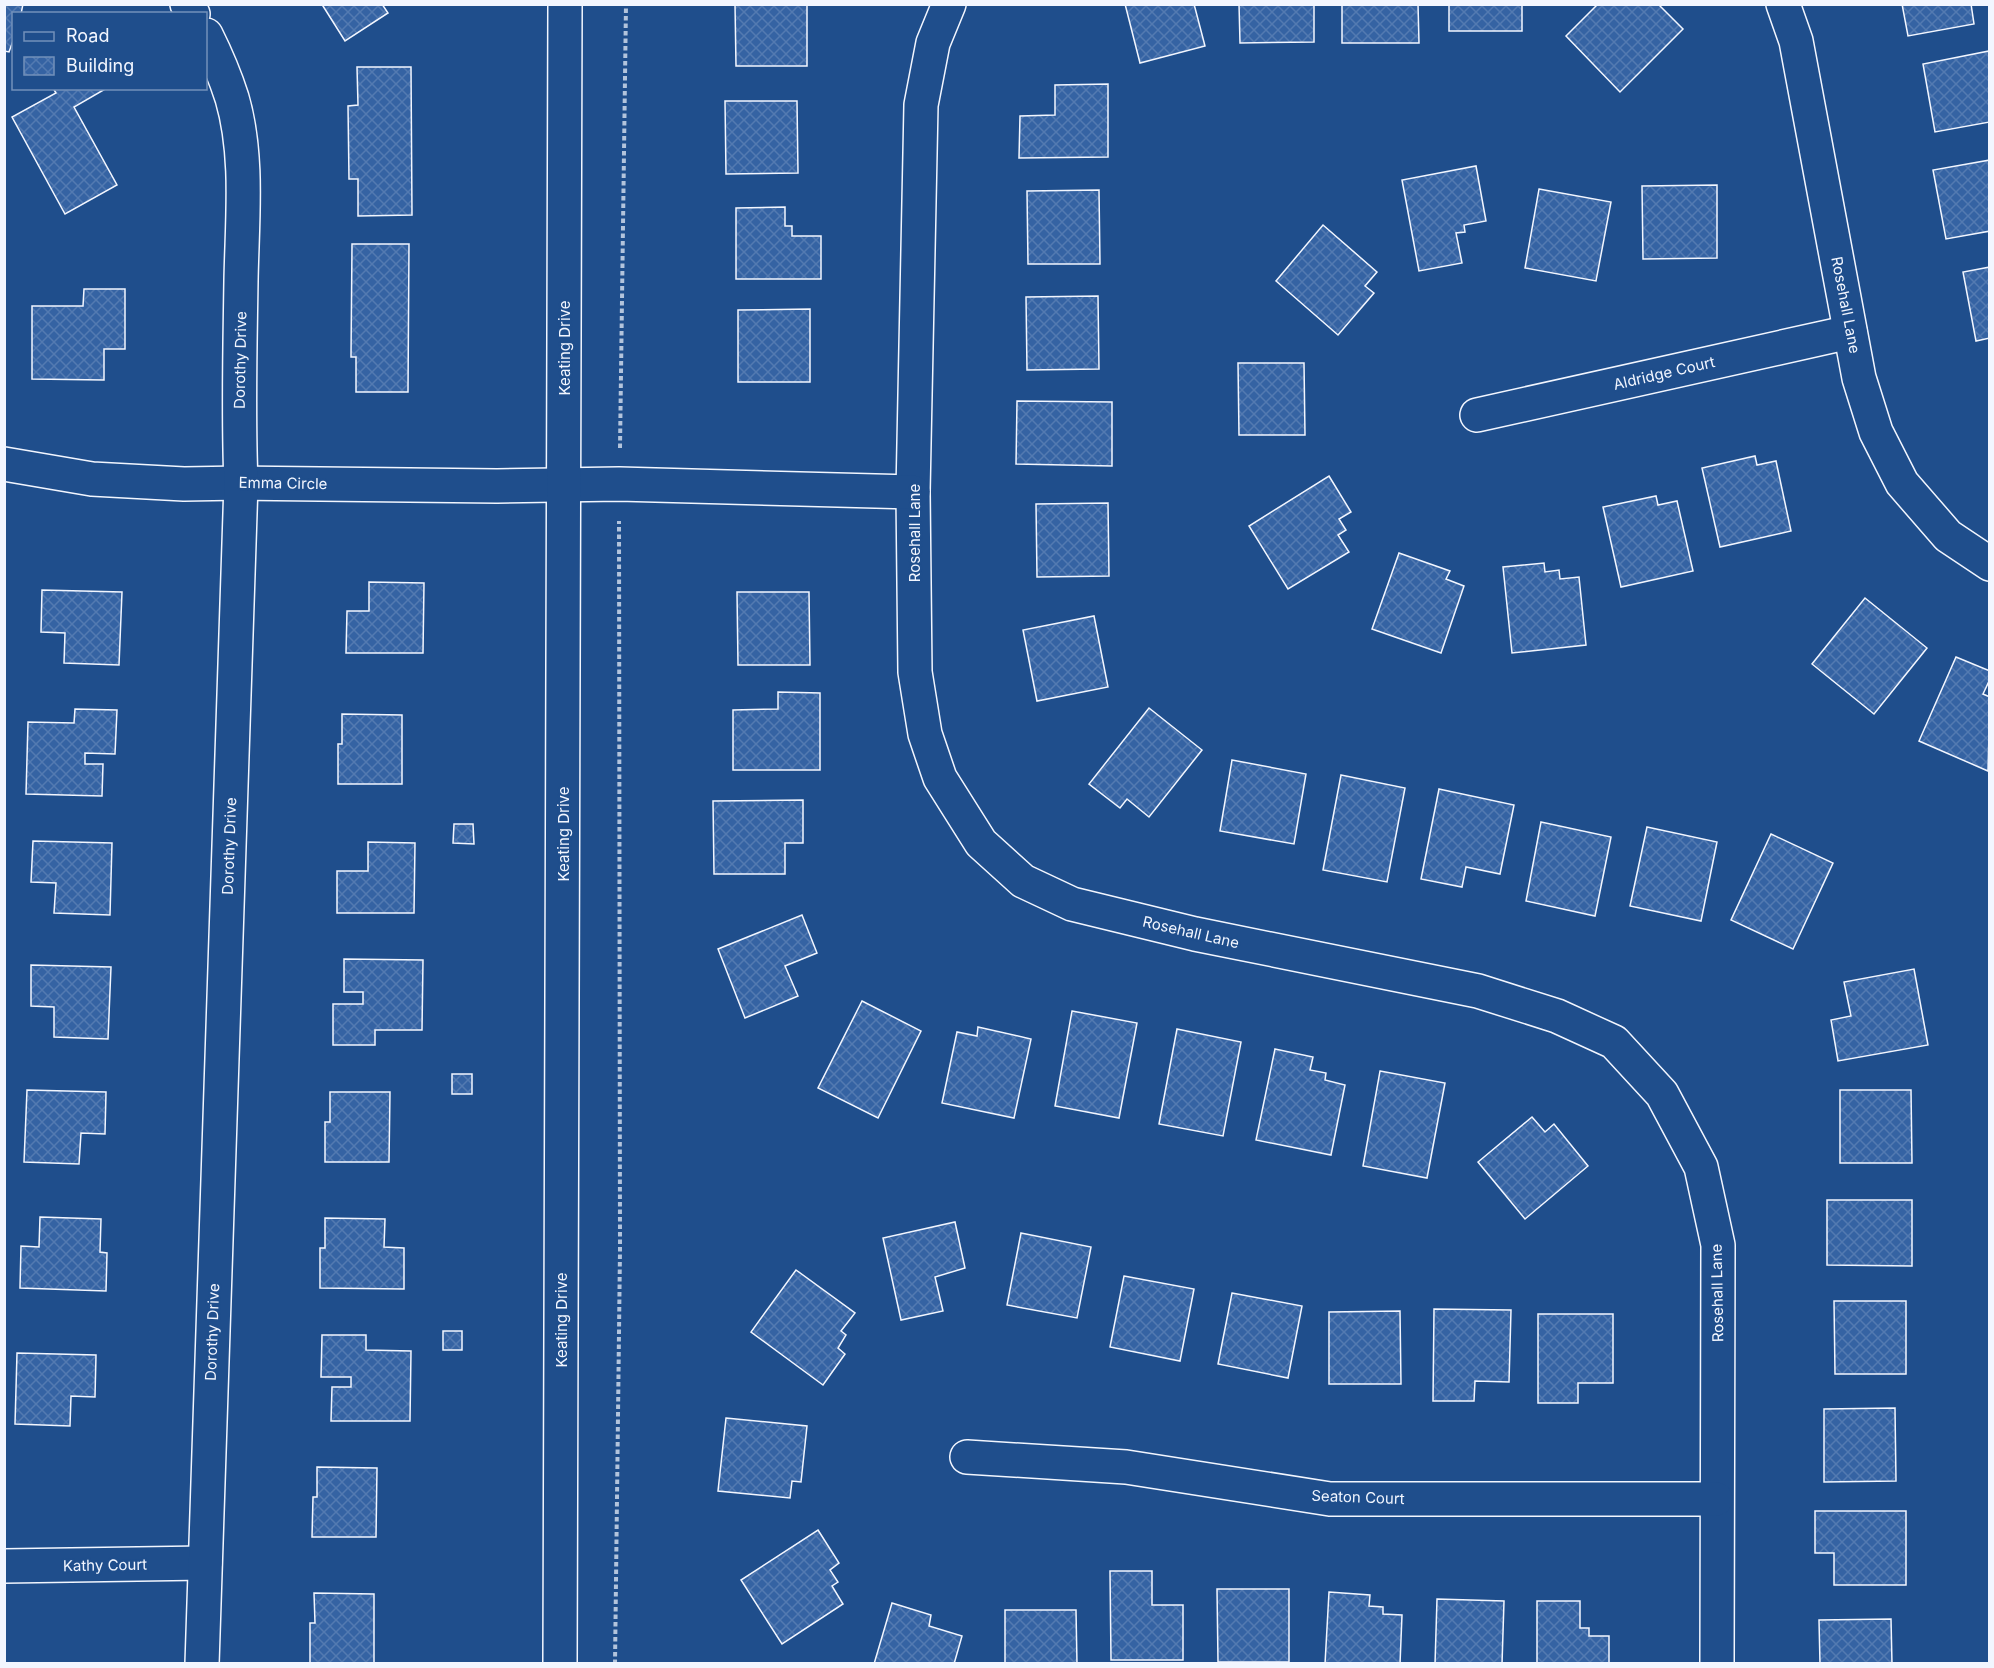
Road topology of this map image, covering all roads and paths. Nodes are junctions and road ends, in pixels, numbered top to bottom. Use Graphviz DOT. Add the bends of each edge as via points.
graph roads {
  1 [pos="566,4"];
  2 [pos="626,4"];
  3 [pos="949,4"];
  4 [pos="1783,4"];
  5 [pos="207,37"];
  6 [pos="1850,332"];
  7 [pos="1477,415"];
  8 [pos="620,440"];
  9 [pos="4,464"];
  10 [pos="241,483"];
  11 [pos="564,485"];
  12 [pos="913,492"];
  13 [pos="619,522"];
  14 [pos="1989,564"];
  15 [pos="967,1457"];
  16 [pos="1716,1499"];
  17 [pos="205,1563"];
  18 [pos="4,1566"];
  19 [pos="202,1664"];
  20 [pos="560,1664"];
  21 [pos="615,1664"];
  22 [pos="1717,1664"];
  1 -- 11 [label="street, Keating Drive"];
  2 -- 8 [label="path"];
  3 -- 12 [label="street, Rosehall Lane" via="933,43 921,105"];
  4 -- 6 [label="street, Rosehall Lane" via="1796,41"];
  5 -- 10 [label="street, Dorothy Drive" via="232,99 240,139"];
  6 -- 7 [label="street, Aldridge Court"];
  6 -- 14 [label="street, Rosehall Lane" via="1876,432 1902,483 1948,536"];
  9 -- 10 [label="street, Emma Circle" via="129,482"];
  10 -- 11 [label="street, Emma Circle"];
  10 -- 17 [label="street, Dorothy Drive"];
  11 -- 12 [label="street, Emma Circle"];
  11 -- 20 [label="street, Keating Drive"];
  12 -- 16 [label="street, Rosehall Lane" via="915,672 925,734 940,778 981,843 1023,881 1072,904 1195,934 1478,991 1557,1016 1614,1042 1662,1094 1701,1167 1718,1245"];
  13 -- 21 [label="path" via="620,1250"];
  15 -- 16 [label="street, Seaton Court" via="1126,1467 1330,1499"];
  16 -- 22 [label="street, Rosehall Lane"];
  17 -- 18 [label="street, Kathy Court"];
  17 -- 19 [label="street, Dorothy Drive"];
}
